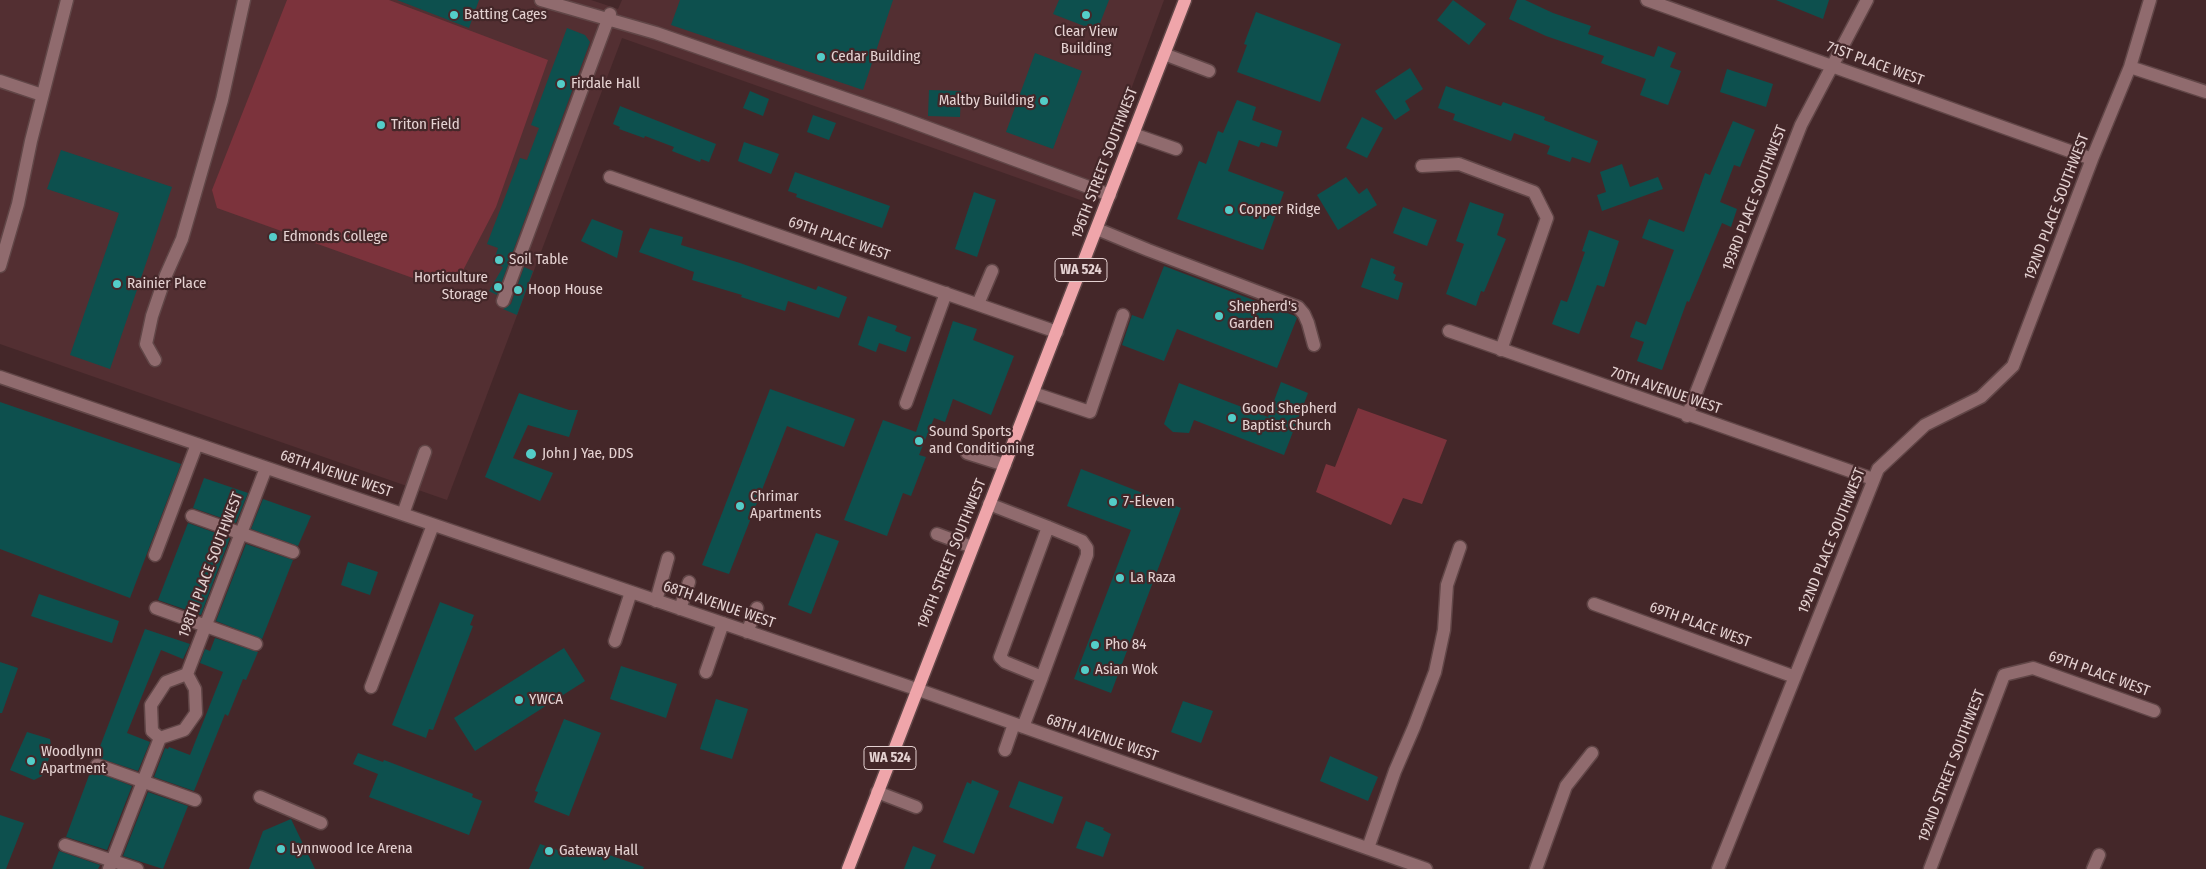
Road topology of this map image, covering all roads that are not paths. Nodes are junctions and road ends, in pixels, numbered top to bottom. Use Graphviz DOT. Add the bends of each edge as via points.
graph roads {
  1 [pos="67,0"];
  2 [pos="244,0"];
  3 [pos="541,0"];
  4 [pos="1185,0"];
  5 [pos="1647,0"];
  6 [pos="1867,0"];
  7 [pos="2150,0"];
  8 [pos="609,16"];
  9 [pos="1164,54"];
  10 [pos="1831,66"];
  11 [pos="2130,66"];
  12 [pos="1209,71"];
  13 [pos="0,81"];
  14 [pos="2206,92"];
  15 [pos="42,95"];
  16 [pos="1133,134"];
  17 [pos="1176,148"];
  18 [pos="2092,159"];
  19 [pos="1422,166"];
  20 [pos="610,177"];
  21 [pos="1110,195"];
  22 [pos="1097,229"];
  23 [pos="0,266"];
  24 [pos="992,270"];
  25 [pos="946,293"];
  26 [pos="503,301"];
  27 [pos="978,304"];
  28 [pos="1123,315"];
  29 [pos="1449,331"];
  30 [pos="1057,332"];
  31 [pos="1314,345"];
  32 [pos="1501,350"];
  33 [pos="155,360"];
  34 [pos="0,377"];
  35 [pos="1033,393"];
  36 [pos="906,403"];
  37 [pos="1687,416"];
  38 [pos="197,444"];
  39 [pos="426,452"];
  40 [pos="967,453"];
  41 [pos="1005,465"];
  42 [pos="266,468"];
  43 [pos="1873,479"];
  44 [pos="989,504"];
  45 [pos="403,514"];
  46 [pos="192,516"];
  47 [pos="433,525"];
  48 [pos="1048,527"];
  49 [pos="241,534"];
  50 [pos="937,534"];
  51 [pos="972,547"];
  52 [pos="1460,548"];
  53 [pos="292,552"];
  54 [pos="155,555"];
  55 [pos="668,558"];
  56 [pos="689,582"];
  57 [pos="631,592"];
  58 [pos="656,601"];
  59 [pos="1594,604"];
  60 [pos="156,608"];
  61 [pos="757,608"];
  62 [pos="680,609"];
  63 [pos="723,623"];
  64 [pos="206,626"];
  65 [pos="747,632"];
  66 [pos="615,641"];
  67 [pos="256,644"];
  68 [pos="706,672"];
  69 [pos="187,674"];
  70 [pos="2004,675"];
  71 [pos="1042,676"];
  72 [pos="1795,677"];
  73 [pos="371,687"];
  74 [pos="916,689"];
  75 [pos="2154,711"];
  76 [pos="1019,726"];
  77 [pos="160,738"];
  78 [pos="1005,750"];
  79 [pos="1592,753"];
  80 [pos="97,765"];
  81 [pos="143,782"];
  82 [pos="877,792"];
  83 [pos="260,797"];
  84 [pos="194,800"];
  85 [pos="916,807"];
  86 [pos="321,823"];
  87 [pos="64,845"];
  88 [pos="1368,848"];
  89 [pos="2099,855"];
  90 [pos="111,865"];
  91 [pos="136,869"];
  92 [pos="848,869"];
  93 [pos="1426,869"];
  94 [pos="1536,869"];
  95 [pos="1718,869"];
  96 [pos="1930,869"];
  97 [pos="2093,869"];
  1 -- 15 [label="street"];
  2 -- 33 [label="street" via="222,100 182,239 152,316 146,344"];
  3 -- 8 [label="street"];
  4 -- 9 [label="main road, 196TH STREET SOUTHWEST / WA 524"];
  5 -- 10 [label="street, 71ST PLACE WEST"];
  6 -- 10 [label="street, 193RD PLACE SOUTHWEST"];
  7 -- 11 [label="street, 192ND PLACE SOUTHWEST"];
  8 -- 21 [label="street"];
  8 -- 26 [label="street"];
  9 -- 12 [label="street"];
  9 -- 16 [label="main road, 196TH STREET SOUTHWEST / WA 524"];
  10 -- 18 [label="street, 71ST PLACE WEST"];
  10 -- 37 [label="street, 193RD PLACE SOUTHWEST" via="1801,125"];
  11 -- 14 [label="street"];
  11 -- 18 [label="street, 192ND PLACE SOUTHWEST"];
  13 -- 15 [label="street"];
  15 -- 23 [label="street" via="18,204"];
  16 -- 17 [label="street"];
  16 -- 21 [label="main road, 196TH STREET SOUTHWEST / WA 524"];
  18 -- 43 [label="street, 192ND PLACE SOUTHWEST" via="2013,366 1980,397 1925,425 1878,469"];
  19 -- 32 [label="street" via="1459,164 1534,192 1547,218"];
  20 -- 25 [label="street, 69TH PLACE WEST"];
  21 -- 22 [label="main road, 196TH STREET SOUTHWEST / WA 524"];
  22 -- 30 [label="main road, 196TH STREET SOUTHWEST / WA 524"];
  22 -- 31 [label="street" via="1298,307 1308,323"];
  24 -- 27 [label="street"];
  25 -- 27 [label="street, 69TH PLACE WEST"];
  25 -- 36 [label="street"];
  27 -- 30 [label="street, 69TH PLACE WEST"];
  28 -- 35 [label="street" via="1090,412"];
  29 -- 32 [label="street, 70TH AVENUE WEST"];
  30 -- 35 [label="main road, 196TH STREET SOUTHWEST / WA 524"];
  32 -- 37 [label="street, 70TH AVENUE WEST"];
  34 -- 38 [label="street, 68TH AVENUE WEST"];
  35 -- 41 [label="main road, 196TH STREET SOUTHWEST / WA 524"];
  37 -- 43 [label="street, 70TH AVENUE WEST"];
  38 -- 42 [label="street, 68TH AVENUE WEST"];
  38 -- 54 [label="street"];
  39 -- 45 [label="street"];
  40 -- 41 [label="street"];
  41 -- 44 [label="main road, 196TH STREET SOUTHWEST / WA 524"];
  42 -- 45 [label="street, 68TH AVENUE WEST"];
  42 -- 49 [label="street, 198TH PLACE SOUTHWEST"];
  43 -- 72 [label="street, 192ND PLACE SOUTHWEST"];
  44 -- 48 [label="street"];
  44 -- 51 [label="main road, 196TH STREET SOUTHWEST / WA 524"];
  45 -- 47 [label="street, 68TH AVENUE WEST"];
  46 -- 49 [label="street"];
  47 -- 57 [label="street, 68TH AVENUE WEST"];
  47 -- 73 [label="street"];
  48 -- 71 [label="street" via="1082,541 1087,555"];
  48 -- 71 [label="street" via="1000,657"];
  49 -- 53 [label="street"];
  49 -- 64 [label="street, 198TH PLACE SOUTHWEST"];
  50 -- 51 [label="street"];
  51 -- 74 [label="main road, 196TH STREET SOUTHWEST / WA 524"];
  52 -- 88 [label="street" via="1447,585 1444,630 1435,672"];
  55 -- 58 [label="street"];
  56 -- 62 [label="street"];
  57 -- 58 [label="street, 68TH AVENUE WEST"];
  57 -- 66 [label="street"];
  58 -- 62 [label="street, 68TH AVENUE WEST"];
  59 -- 72 [label="street, 69TH PLACE WEST"];
  60 -- 64 [label="street"];
  61 -- 65 [label="street"];
  62 -- 63 [label="street, 68TH AVENUE WEST"];
  63 -- 65 [label="street, 68TH AVENUE WEST"];
  63 -- 68 [label="street"];
  64 -- 67 [label="street"];
  64 -- 69 [label="street, 198TH PLACE SOUTHWEST"];
  65 -- 74 [label="street, 68TH AVENUE WEST"];
  69 -- 77 [label="street" via="166,682 151,705 152,731"];
  69 -- 77 [label="street" via="195,689 196,713 184,730"];
  70 -- 75 [label="street, 69TH PLACE WEST" via="2033,668"];
  70 -- 96 [label="street, 192ND STREET SOUTHWEST"];
  71 -- 76 [label="street"];
  72 -- 95 [label="street, 192ND PLACE SOUTHWEST"];
  74 -- 76 [label="street, 68TH AVENUE WEST"];
  74 -- 82 [label="main road, 196TH STREET SOUTHWEST / WA 524"];
  76 -- 78 [label="street"];
  76 -- 88 [label="street, 68TH AVENUE WEST"];
  77 -- 81 [label="street"];
  79 -- 94 [label="street" via="1566,786"];
  80 -- 81 [label="street"];
  81 -- 84 [label="street"];
  81 -- 90 [label="street"];
  82 -- 85 [label="street"];
  82 -- 92 [label="main road, 196TH STREET SOUTHWEST / WA 524"];
  83 -- 86 [label="street"];
  87 -- 90 [label="street"];
  88 -- 93 [label="street, 68TH AVENUE WEST"];
  89 -- 97 [label="street"];
  90 -- 91 [label="street"];
}
